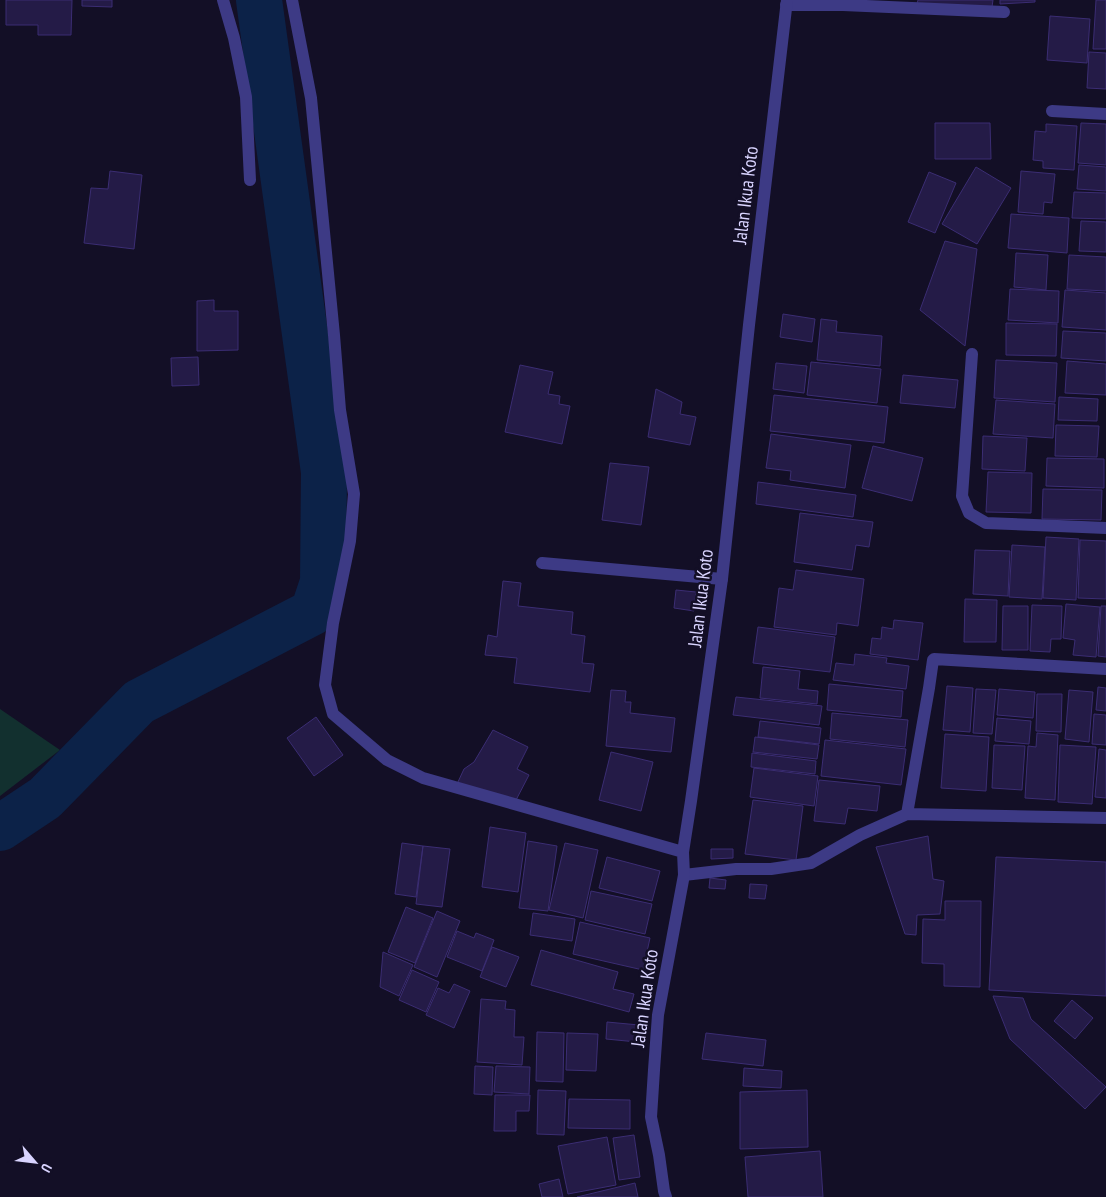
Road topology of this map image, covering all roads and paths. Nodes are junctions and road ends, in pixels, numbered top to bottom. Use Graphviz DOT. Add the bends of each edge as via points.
graph roads {
  1 [pos="223,0"];
  2 [pos="292,0"];
  3 [pos="786,3"];
  4 [pos="1004,12"];
  5 [pos="1052,111"];
  6 [pos="1106,114"];
  7 [pos="250,180"];
  8 [pos="972,354"];
  9 [pos="1106,528"];
  10 [pos="542,563"];
  11 [pos="722,580"];
  12 [pos="1106,669"];
  13 [pos="908,814"];
  14 [pos="1106,818"];
  15 [pos="683,852"];
  16 [pos="684,875"];
  17 [pos="666,1197"];
  1 -- 7 [label="street" via="246,97"];
  2 -- 15 [label="street" via="311,98 340,410 354,494 350,541 333,623 325,685 333,714 387,760 423,778"];
  3 -- 4 [label="street"];
  3 -- 11 [label="street, Jalan Ikua Koto"];
  5 -- 6 [label="street"];
  8 -- 9 [label="street" via="962,496 968,513 986,523"];
  10 -- 11 [label="street"];
  11 -- 15 [label="street, Jalan Ikua Koto"];
  12 -- 13 [label="street" via="934,659"];
  13 -- 14 [label="street"];
  13 -- 16 [label="street" via="860,835 811,863"];
  15 -- 16 [label="street, Jalan Ikua Koto"];
  16 -- 17 [label="street, Jalan Ikua Koto" via="658,1015 654,1070 652,1117"];
}
